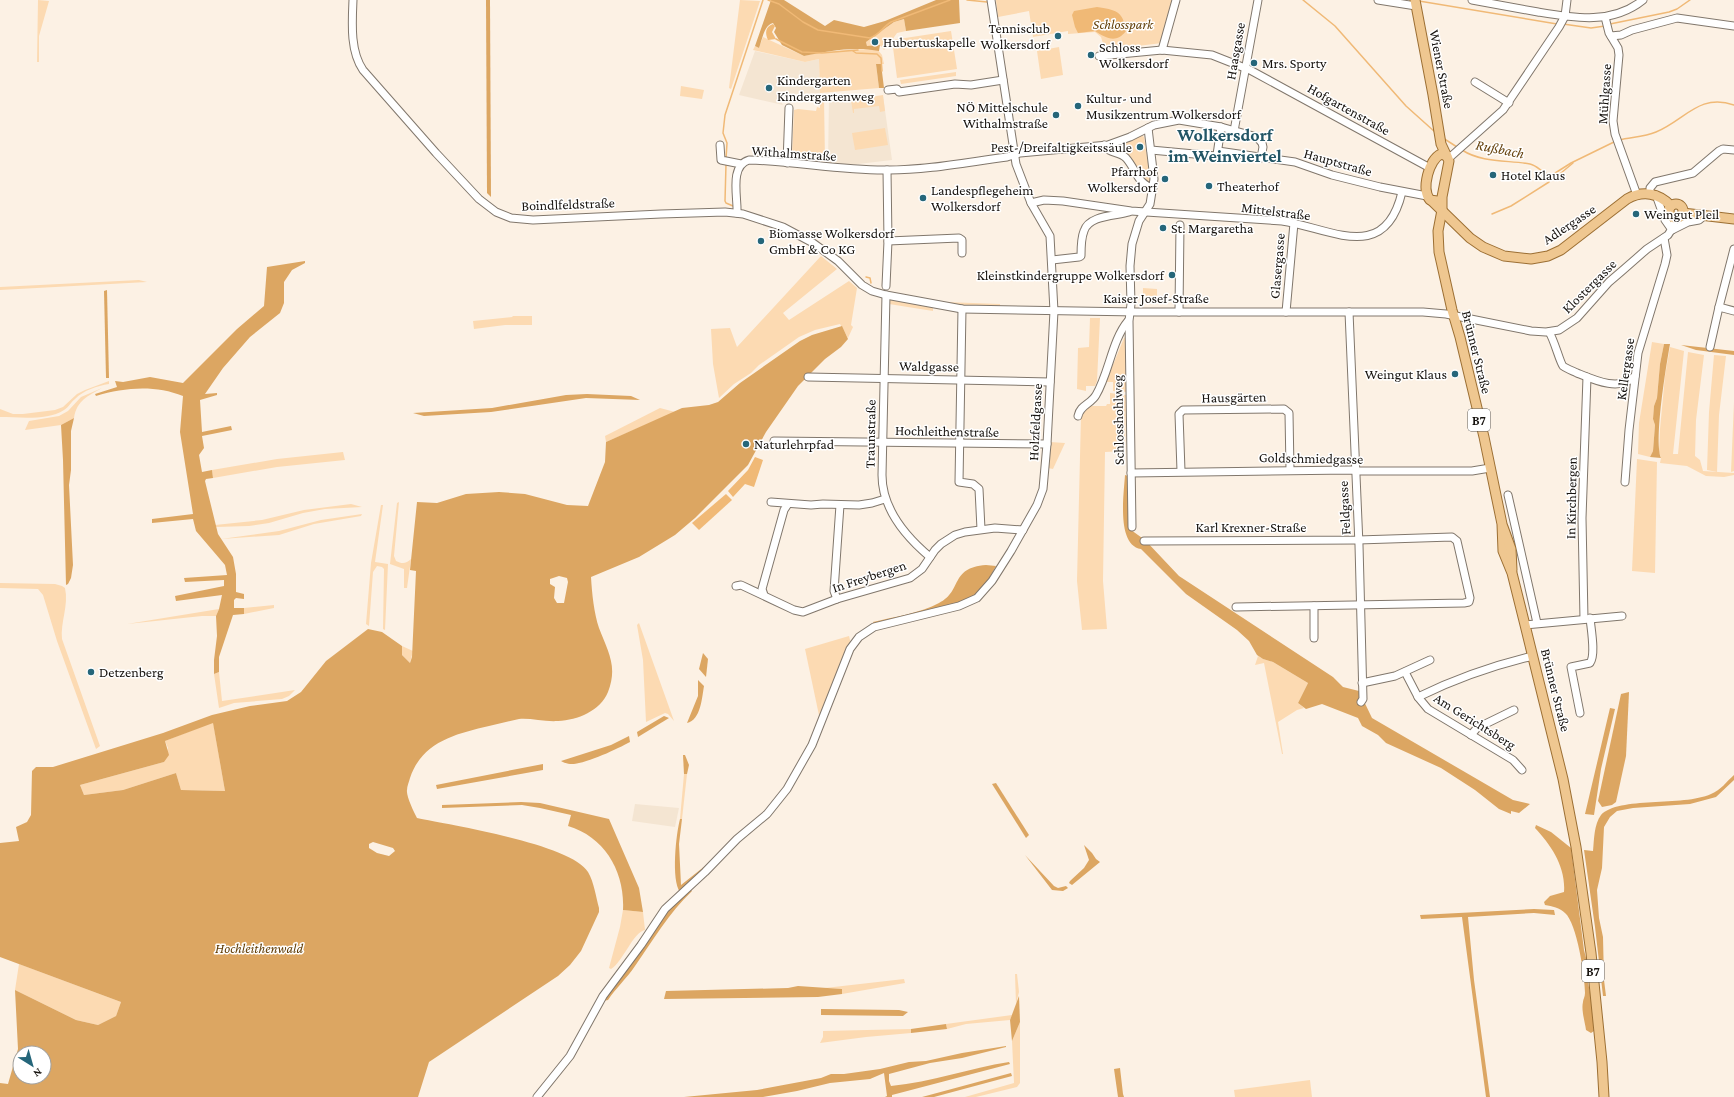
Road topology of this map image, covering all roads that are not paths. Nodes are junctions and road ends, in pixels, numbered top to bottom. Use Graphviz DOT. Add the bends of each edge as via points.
graph roads {
  1 [pos="354,0"];
  2 [pos="991,0"];
  3 [pos="1176,0"];
  4 [pos="1258,0"];
  5 [pos="1378,0"];
  6 [pos="1472,0"];
  7 [pos="1520,0"];
  8 [pos="1567,0"];
  9 [pos="1643,0"];
  10 [pos="1416,3"];
  11 [pos="1518,9"];
  12 [pos="1562,21"];
  13 [pos="1607,26"];
  14 [pos="1734,26"];
  15 [pos="1162,50"];
  16 [pos="1099,56"];
  17 [pos="1246,68"];
  18 [pos="1003,80"];
  19 [pos="1475,82"];
  20 [pos="888,90"];
  21 [pos="1509,103"];
  22 [pos="789,108"];
  23 [pos="1221,127"];
  24 [pos="1148,128"];
  25 [pos="1234,131"];
  26 [pos="1440,142"];
  27 [pos="720,145"];
  28 [pos="1104,145"];
  29 [pos="1151,150"];
  30 [pos="1734,150"];
  31 [pos="1216,154"];
  32 [pos="1014,155"];
  33 [pos="1436,156"];
  34 [pos="1450,156"];
  35 [pos="1261,158"];
  36 [pos="787,163"];
  37 [pos="741,164"];
  38 [pos="1430,168"];
  39 [pos="887,170"];
  40 [pos="1153,188"];
  41 [pos="1402,192"];
  42 [pos="1637,194"];
  43 [pos="1653,194"];
  44 [pos="1442,197"];
  45 [pos="1429,199"];
  46 [pos="1031,203"];
  47 [pos="1442,210"];
  48 [pos="1131,211"];
  49 [pos="1146,212"];
  50 [pos="737,213"];
  51 [pos="1679,215"];
  52 [pos="1705,215"];
  53 [pos="1734,219"];
  54 [pos="1294,223"];
  55 [pos="1180,225"];
  56 [pos="1672,230"];
  57 [pos="1664,238"];
  58 [pos="888,241"];
  59 [pos="1734,249"];
  60 [pos="962,253"];
  61 [pos="1052,260"];
  62 [pos="862,285"];
  63 [pos="886,286"];
  64 [pos="886,295"];
  65 [pos="1719,307"];
  66 [pos="962,309"];
  67 [pos="1054,311"];
  68 [pos="1734,311"];
  69 [pos="1130,312"];
  70 [pos="1180,312"];
  71 [pos="1286,312"];
  72 [pos="1349,312"];
  73 [pos="1454,316"];
  74 [pos="1128,321"];
  75 [pos="1549,332"];
  76 [pos="1710,347"];
  77 [pos="1635,376"];
  78 [pos="808,377"];
  79 [pos="1587,377"];
  80 [pos="884,379"];
  81 [pos="961,380"];
  82 [pos="1050,382"];
  83 [pos="1078,416"];
  84 [pos="774,441"];
  85 [pos="882,443"];
  86 [pos="960,444"];
  87 [pos="1047,444"];
  88 [pos="1490,468"];
  89 [pos="1290,470"];
  90 [pos="1181,471"];
  91 [pos="1355,471"];
  92 [pos="1132,473"];
  93 [pos="1625,482"];
  94 [pos="1508,495"];
  95 [pos="885,499"];
  96 [pos="771,502"];
  97 [pos="788,504"];
  98 [pos="840,505"];
  99 [pos="1132,527"];
  100 [pos="981,528"];
  101 [pos="1023,530"];
  102 [pos="1358,540"];
  103 [pos="1144,541"];
  104 [pos="930,556"];
  105 [pos="736,586"];
  106 [pos="764,595"];
  107 [pos="837,599"];
  108 [pos="1360,605"];
  109 [pos="1314,606"];
  110 [pos="1236,607"];
  111 [pos="1622,616"];
  112 [pos="1587,619"];
  113 [pos="1537,623"];
  114 [pos="1525,625"];
  115 [pos="1314,638"];
  116 [pos="1533,656"];
  117 [pos="1430,660"];
  118 [pos="1405,672"];
  119 [pos="1362,683"];
  120 [pos="1418,697"];
  121 [pos="1361,702"];
  122 [pos="1514,710"];
  123 [pos="1580,713"];
  124 [pos="1471,735"];
  125 [pos="1522,770"];
  126 [pos="537,1097"];
  127 [pos="1604,1097"];
  1 -- 50 [label="street, Boindlfeldstraße" via="354,41 360,66 446,164 479,199 496,212 511,218 533,220 618,215"];
  2 -- 18 [label="street, Holzfeldgasse"];
  3 -- 15 [label="street"];
  4 -- 17 [label="street, Haasgasse"];
  5 -- 10 [label="street"];
  6 -- 11 [label="street"];
  7 -- 11 [label="street"];
  8 -- 12 [label="street"];
  9 -- 13 [label="street"];
  10 -- 26 [label="main road, Wiener Straße"];
  11 -- 12 [label="street"];
  12 -- 13 [label="street" via="1593,18"];
  12 -- 21 [label="street"];
  13 -- 14 [label="street" via="1621,35 1677,18"];
  13 -- 42 [label="street, Mühlgasse" via="1619,55 1613,121 1615,136"];
  15 -- 16 [label="street, Hofgartenstraße"];
  15 -- 17 [label="street, Hofgartenstraße" via="1208,54"];
  17 -- 25 [label="street, Haasgasse"];
  17 -- 38 [label="street, Hofgartenstraße"];
  18 -- 20 [label="street" via="899,92 898,88"];
  18 -- 32 [label="street, Holzfeldgasse"];
  19 -- 21 [label="street"];
  21 -- 34 [label="street"];
  22 -- 36 [label="street"];
  23 -- 24 [label="street" via="1179,120"];
  23 -- 25 [label="street"];
  23 -- 31 [label="street"];
  24 -- 28 [label="street" via="1117,143"];
  24 -- 29 [label="street, Schlosshohlweg"];
  25 -- 35 [label="street" via="1260,139 1263,147"];
  26 -- 33 [label="main road"];
  26 -- 34 [label="main road"];
  27 -- 37 [label="street" via="721,157"];
  28 -- 32 [label="street"];
  28 -- 40 [label="street" via="1108,150 1125,157 1143,184"];
  29 -- 31 [label="street, Hauptstraße"];
  29 -- 40 [label="street, Schlosshohlweg"];
  30 -- 43 [label="street" via="1718,151 1689,175 1655,182 1650,188"];
  31 -- 35 [label="street, Hauptstraße"];
  32 -- 39 [label="street, Withalmstraße" via="923,169"];
  32 -- 46 [label="street, Holzfeldgasse"];
  33 -- 34 [label="main road"];
  33 -- 38 [label="main road"];
  34 -- 44 [label="main road, B7"];
  35 -- 41 [label="street, Hauptstraße" via="1294,162 1332,175"];
  36 -- 37 [label="street, Withalmstraße" via="749,160"];
  36 -- 39 [label="street, Withalmstraße"];
  37 -- 50 [label="street, Withalmstraße" via="736,173"];
  38 -- 45 [label="main road" via="1426,190"];
  39 -- 58 [label="street"];
  40 -- 49 [label="street, Schlosshohlweg"];
  41 -- 45 [label="street, Hauptstraße"];
  41 -- 54 [label="street, Mittelstraße" via="1390,221 1382,229 1369,235 1345,237"];
  42 -- 43 [label="main road"];
  42 -- 47 [label="main road, Adlergasse" via="1561,250 1537,259 1510,257 1489,250 1470,238"];
  43 -- 51 [label="main road" via="1671,206 1669,213"];
  43 -- 56 [label="street"];
  44 -- 45 [label="main road" via="1438,200"];
  44 -- 47 [label="main road, B7"];
  45 -- 47 [label="main road, Adlergasse"];
  46 -- 48 [label="street" via="1044,200 1063,201"];
  46 -- 61 [label="street, Holzfeldgasse" via="1049,234"];
  47 -- 73 [label="main road, Brünner Straße / B7" via="1438,242"];
  48 -- 49 [label="street, Mittelstraße"];
  48 -- 61 [label="street" via="1104,217 1087,225 1083,232 1079,258"];
  49 -- 54 [label="street, Mittelstraße"];
  49 -- 69 [label="street, Schlosshohlweg" via="1136,227 1132,244"];
  50 -- 62 [label="street, Boindlfeldstraße" via="765,220 807,239 838,261"];
  51 -- 52 [label="main road"];
  51 -- 56 [label="street"];
  52 -- 53 [label="main road"];
  52 -- 56 [label="street" via="1699,220"];
  54 -- 71 [label="street, Glasergasse"];
  55 -- 70 [label="street"];
  56 -- 57 [label="street, Klostergasse"];
  57 -- 75 [label="street, Klostergasse" via="1647,249 1609,282 1573,322"];
  57 -- 77 [label="street, Kellergasse" via="1665,264 1641,338"];
  58 -- 60 [label="street" via="959,238 962,240"];
  58 -- 63 [label="street"];
  59 -- 65 [label="street"];
  61 -- 67 [label="street, Holzfeldgasse"];
  62 -- 64 [label="street, Kaiser Josef-Straße"];
  64 -- 66 [label="street, Kaiser Josef-Straße"];
  64 -- 80 [label="street, Traunstraße"];
  65 -- 68 [label="street"];
  65 -- 76 [label="street"];
  66 -- 67 [label="street, Kaiser Josef-Straße"];
  66 -- 81 [label="street"];
  67 -- 69 [label="street, Kaiser Josef-Straße"];
  67 -- 82 [label="street, Holzfeldgasse"];
  69 -- 70 [label="street, Kaiser Josef-Straße"];
  69 -- 74 [label="street, Schlosshohlweg"];
  70 -- 71 [label="street, Kaiser Josef-Straße"];
  71 -- 72 [label="street, Kaiser Josef-Straße"];
  72 -- 73 [label="street, Kaiser Josef-Straße" via="1423,312"];
  72 -- 91 [label="street, Feldgasse"];
  73 -- 75 [label="street, Klostergasse" via="1531,331"];
  73 -- 88 [label="main road, Brünner Straße / B7"];
  74 -- 83 [label="street" via="1096,396 1082,408"];
  74 -- 92 [label="street, Schlosshohlweg"];
  75 -- 79 [label="street" via="1562,365"];
  77 -- 79 [label="street" via="1630,381 1620,384 1605,383"];
  77 -- 93 [label="street, Kellergasse"];
  78 -- 80 [label="street, Waldgasse"];
  79 -- 112 [label="street, In Kirchbergen" via="1582,518"];
  80 -- 81 [label="street, Waldgasse"];
  80 -- 85 [label="street, Traunstraße"];
  81 -- 82 [label="street, Waldgasse"];
  81 -- 86 [label="street"];
  82 -- 87 [label="street, Holzfeldgasse"];
  84 -- 85 [label="street, Hochleithenstraße"];
  85 -- 86 [label="street, Hochleithenstraße"];
  85 -- 95 [label="street, Traunstraße" via="882,482"];
  86 -- 87 [label="street, Hochleithenstraße"];
  86 -- 100 [label="street" via="959,482 973,484 979,489"];
  87 -- 101 [label="street, Holzfeldgasse" via="1041,495"];
  88 -- 91 [label="street, Goldschmiedgasse" via="1472,471"];
  88 -- 114 [label="main road, Brünner Straße / B7" via="1502,524 1503,551 1512,573"];
  89 -- 90 [label="street, Goldschmiedgasse"];
  89 -- 90 [label="street, Hausgärten" via="1288,414 1284,409 1183,410 1179,414"];
  89 -- 91 [label="street, Goldschmiedgasse"];
  90 -- 92 [label="street, Goldschmiedgasse"];
  91 -- 102 [label="street, Feldgasse"];
  92 -- 99 [label="street, Schlosshohlweg"];
  94 -- 113 [label="street"];
  95 -- 98 [label="street" via="865,505"];
  95 -- 104 [label="street, Traunstraße" via="901,527"];
  96 -- 97 [label="street"];
  97 -- 98 [label="street"];
  97 -- 106 [label="street" via="784,510 762,589"];
  98 -- 107 [label="street" via="834,591"];
  100 -- 101 [label="street, In Freybergen"];
  100 -- 104 [label="street, In Freybergen" via="955,535 941,544"];
  101 -- 126 [label="street, Holzfeldgasse" via="992,581 977,598 959,606 874,627 854,642 812,745 787,789 767,814 737,838 665,910 603,996 570,1056"];
  102 -- 103 [label="street, Karl Krexner-Straße"];
  102 -- 108 [label="street, Feldgasse"];
  102 -- 108 [label="street, Karl Krexner-Straße" via="1455,538 1470,598 1469,602 1464,603"];
  104 -- 107 [label="street, In Freybergen" via="922,569 910,578"];
  105 -- 106 [label="street, In Freybergen" via="741,585"];
  106 -- 107 [label="street, In Freybergen" via="801,612"];
  108 -- 109 [label="street"];
  108 -- 119 [label="street, Feldgasse"];
  109 -- 110 [label="street"];
  109 -- 115 [label="street"];
  111 -- 112 [label="street"];
  112 -- 113 [label="street"];
  112 -- 123 [label="street, In Kirchbergen" via="1593,649 1592,661 1571,667"];
  113 -- 114 [label="street"];
  114 -- 116 [label="main road, Brünner Straße / B7"];
  116 -- 120 [label="street" via="1510,660 1480,670"];
  116 -- 127 [label="main road, Brünner Straße / B7" via="1559,762 1576,847 1592,960"];
  117 -- 118 [label="street"];
  118 -- 119 [label="street"];
  118 -- 120 [label="street, Am Gerichtsberg"];
  119 -- 121 [label="street, Feldgasse"];
  120 -- 124 [label="street, Am Gerichtsberg" via="1428,709"];
  122 -- 124 [label="street" via="1477,728"];
  124 -- 125 [label="street, Am Gerichtsberg" via="1513,760"];
}
